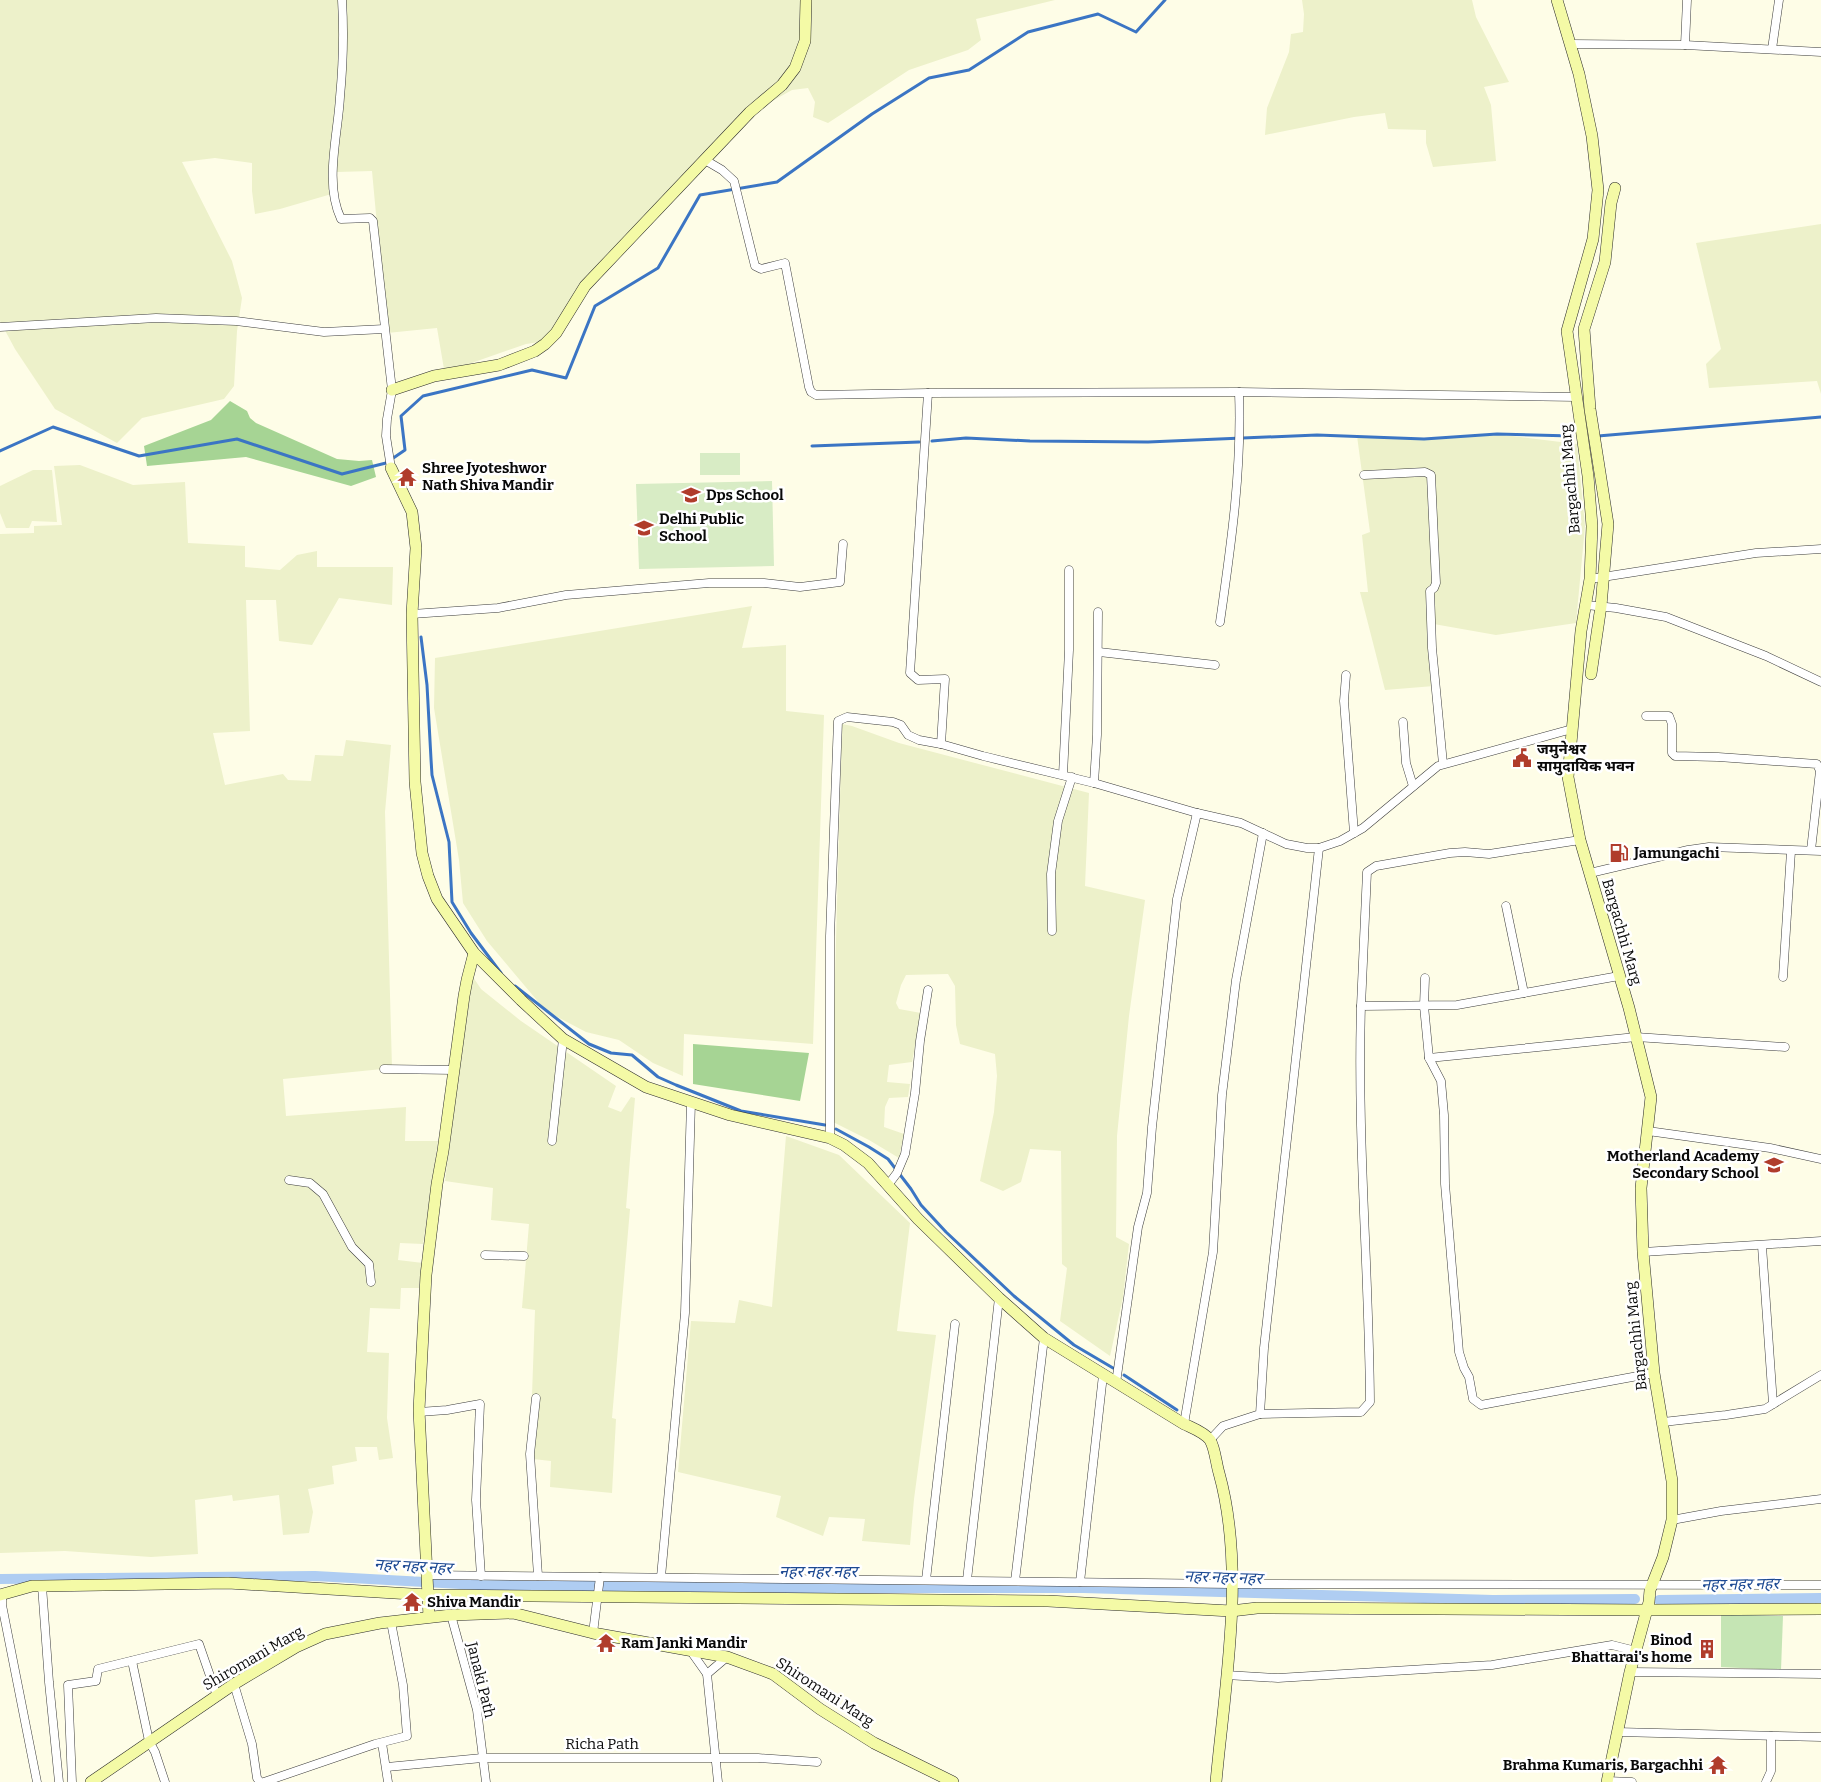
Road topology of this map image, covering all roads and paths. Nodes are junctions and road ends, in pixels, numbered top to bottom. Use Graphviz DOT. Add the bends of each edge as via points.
graph roads {
  1 [pos="342,0"];
  2 [pos="806,0"];
  3 [pos="1557,0"];
  4 [pos="1687,0"];
  5 [pos="1778,0"];
  6 [pos="1571,44"];
  7 [pos="1685,45"];
  8 [pos="1772,49"];
  9 [pos="1821,52"];
  10 [pos="705,160"];
  11 [pos="1615,188"];
  12 [pos="0,327"];
  13 [pos="384,329"];
  14 [pos="392,390"];
  15 [pos="1239,392"];
  16 [pos="928,393"];
  17 [pos="1577,397"];
  18 [pos="390,462"];
  19 [pos="1364,474"];
  20 [pos="843,544"];
  21 [pos="1821,549"];
  22 [pos="1069,570"];
  23 [pos="1604,576"];
  24 [pos="1590,579"];
  25 [pos="1586,605"];
  26 [pos="1601,606"];
  27 [pos="1098,612"];
  28 [pos="412,614"];
  29 [pos="1220,622"];
  30 [pos="1099,652"];
  31 [pos="1215,665"];
  32 [pos="1592,674"];
  33 [pos="1346,675"];
  34 [pos="1821,682"];
  35 [pos="1646,716"];
  36 [pos="1404,722"];
  37 [pos="1572,729"];
  38 [pos="942,744"];
  39 [pos="1443,764"];
  40 [pos="1063,775"];
  41 [pos="1072,777"];
  42 [pos="1094,782"];
  43 [pos="1413,786"];
  44 [pos="1197,814"];
  45 [pos="1263,833"];
  46 [pos="1354,833"];
  47 [pos="1580,840"];
  48 [pos="1319,848"];
  49 [pos="1811,850"];
  50 [pos="1791,851"];
  51 [pos="1821,851"];
  52 [pos="1590,873"];
  53 [pos="1506,906"];
  54 [pos="1052,931"];
  55 [pos="474,953"];
  56 [pos="1619,976"];
  57 [pos="1783,977"];
  58 [pos="1425,978"];
  59 [pos="928,990"];
  60 [pos="1524,993"];
  61 [pos="1362,1006"];
  62 [pos="1424,1006"];
  63 [pos="1636,1036"];
  64 [pos="563,1039"];
  65 [pos="1785,1047"];
  66 [pos="1429,1058"];
  67 [pos="384,1069"];
  68 [pos="454,1070"];
  69 [pos="690,1102"];
  70 [pos="1648,1131"];
  71 [pos="830,1138"];
  72 [pos="552,1141"];
  73 [pos="1821,1159"];
  74 [pos="289,1180"];
  75 [pos="888,1185"];
  76 [pos="1821,1241"];
  77 [pos="1762,1246"];
  78 [pos="1643,1252"];
  79 [pos="485,1255"];
  80 [pos="524,1256"];
  81 [pos="371,1282"];
  82 [pos="999,1298"];
  83 [pos="955,1324"];
  84 [pos="1044,1338"];
  85 [pos="1654,1373"];
  86 [pos="1103,1375"];
  87 [pos="1821,1375"];
  88 [pos="1116,1383"];
  89 [pos="536,1398"];
  90 [pos="1773,1404"];
  91 [pos="419,1412"];
  92 [pos="1260,1414"];
  93 [pos="1663,1422"];
  94 [pos="1184,1424"];
  95 [pos="1210,1440"];
  96 [pos="1821,1499"];
  97 [pos="1672,1520"];
  98 [pos="481,1576"];
  99 [pos="538,1576"];
  100 [pos="600,1577"];
  101 [pos="661,1577"];
  102 [pos="926,1580"];
  103 [pos="967,1580"];
  104 [pos="1015,1581"];
  105 [pos="1080,1582"];
  106 [pos="427,1584"];
  107 [pos="1821,1584"];
  108 [pos="1232,1585"];
  109 [pos="42,1586"];
  110 [pos="1,1595"];
  111 [pos="597,1596"];
  112 [pos="1649,1597"];
  113 [pos="1231,1606"];
  114 [pos="1821,1609"];
  115 [pos="451,1615"];
  116 [pos="429,1617"];
  117 [pos="391,1622"];
  118 [pos="593,1633"];
  119 [pos="690,1650"];
  120 [pos="1636,1651"];
  121 [pos="727,1657"];
  122 [pos="132,1661"];
  123 [pos="1630,1672"];
  124 [pos="707,1674"];
  125 [pos="1821,1674"];
  126 [pos="1226,1675"];
  127 [pos="234,1684"];
  128 [pos="216,1696"];
  129 [pos="1617,1732"];
  130 [pos="1771,1736"];
  131 [pos="1821,1737"];
  132 [pos="149,1741"];
  133 [pos="382,1743"];
  134 [pos="482,1758"];
  135 [pos="715,1758"];
  136 [pos="818,1762"];
  137 [pos="387,1768"];
  138 [pos="1607,1781"];
  139 [pos="37,1782"];
  140 [pos="60,1782"];
  141 [pos="72,1782"];
  142 [pos="91,1782"];
  143 [pos="165,1782"];
  144 [pos="262,1782"];
  145 [pos="388,1782"];
  146 [pos="486,1782"];
  147 [pos="718,1782"];
  148 [pos="953,1782"];
  149 [pos="1216,1782"];
  150 [pos="1632,1782"];
  151 [pos="1766,1782"];
  1 -- 13 [label="street" via="341,96 332,162 336,208 342,219 370,218 373,221"];
  2 -- 10 [label="street" via="805,41 795,68 782,85 750,112"];
  3 -- 6 [label="street, Bargachhi Marg"];
  4 -- 7 [label="street"];
  5 -- 8 [label="street"];
  6 -- 7 [label="street"];
  6 -- 17 [label="street, Bargachhi Marg" via="1592,136 1598,190 1593,239 1567,331"];
  7 -- 8 [label="street"];
  8 -- 9 [label="street"];
  10 -- 14 [label="street" via="585,286 556,333 535,352 500,365 434,376"];
  10 -- 16 [label="street" via="734,181 753,264 761,269 785,263 811,392 816,395"];
  11 -- 23 [label="street" via="1610,203 1605,262 1584,329 1590,409 1608,524"];
  12 -- 13 [label="street" via="156,318 236,321 324,332"];
  13 -- 14 [label="street"];
  14 -- 18 [label="street" via="386,436"];
  15 -- 16 [label="street"];
  15 -- 17 [label="street"];
  15 -- 29 [label="street" via="1240,453 1233,536"];
  16 -- 38 [label="street" via="910,673 918,680 945,679"];
  17 -- 24 [label="street, Bargachhi Marg" via="1592,526"];
  18 -- 28 [label="street" via="412,512 416,548"];
  19 -- 39 [label="street" via="1425,472 1431,475 1436,583 1430,591 1430,623"];
  20 -- 28 [label="street" via="840,582 800,587 709,583 566,595 498,608"];
  21 -- 23 [label="street" via="1756,553"];
  22 -- 40 [label="street"];
  23 -- 24 [label="street"];
  23 -- 26 [label="street"];
  24 -- 25 [label="street, Bargachhi Marg"];
  25 -- 26 [label="street"];
  25 -- 37 [label="street, Bargachhi Marg"];
  26 -- 32 [label="street"];
  26 -- 34 [label="street" via="1666,617 1766,656"];
  27 -- 30 [label="street"];
  28 -- 55 [label="street" via="415,782 422,853 437,899"];
  30 -- 31 [label="street"];
  30 -- 42 [label="street"];
  33 -- 46 [label="street" via="1344,701"];
  35 -- 49 [label="street" via="1668,716 1672,724 1672,753 1675,756 1817,764 1820,771"];
  36 -- 43 [label="street" via="1406,763"];
  37 -- 39 [label="street"];
  37 -- 47 [label="street, Bargachhi Marg" via="1568,777"];
  38 -- 40 [label="street"];
  38 -- 71 [label="street" via="908,735 901,725 893,722 847,717 838,721 830,936"];
  39 -- 43 [label="street"];
  40 -- 41 [label="street"];
  41 -- 42 [label="street"];
  41 -- 54 [label="street" via="1058,821 1051,874"];
  42 -- 44 [label="street"];
  43 -- 46 [label="street"];
  44 -- 45 [label="street" via="1241,823"];
  44 -- 88 [label="street" via="1177,899 1147,1193 1138,1227"];
  45 -- 48 [label="street" via="1295,847"];
  45 -- 94 [label="street" via="1236,980 1222,1095 1213,1252"];
  46 -- 48 [label="street"];
  47 -- 52 [label="street, Bargachhi Marg"];
  47 -- 61 [label="street" via="1488,854 1450,853 1376,866 1368,872"];
  48 -- 92 [label="street" via="1265,1338"];
  49 -- 50 [label="street"];
  49 -- 51 [label="street"];
  50 -- 52 [label="street" via="1709,847"];
  50 -- 57 [label="street"];
  52 -- 56 [label="street, Bargachhi Marg"];
  53 -- 60 [label="street"];
  55 -- 64 [label="street"];
  55 -- 68 [label="street" via="466,980"];
  56 -- 60 [label="street"];
  56 -- 63 [label="street, Bargachhi Marg"];
  58 -- 62 [label="street"];
  59 -- 75 [label="street" via="905,1154 898,1173"];
  60 -- 62 [label="street" via="1457,1005"];
  61 -- 62 [label="street"];
  61 -- 92 [label="street" via="1360,1106 1370,1402 1361,1412"];
  62 -- 66 [label="street"];
  63 -- 65 [label="street"];
  63 -- 66 [label="street"];
  63 -- 70 [label="street, Bargachhi Marg" via="1651,1097"];
  64 -- 69 [label="street" via="646,1087"];
  64 -- 72 [label="street"];
  66 -- 85 [label="street" via="1441,1081 1445,1184 1459,1352 1475,1402 1481,1405"];
  67 -- 68 [label="street"];
  68 -- 91 [label="street" via="426,1275"];
  69 -- 71 [label="street" via="730,1115"];
  69 -- 101 [label="street" via="685,1313"];
  70 -- 73 [label="street" via="1770,1148"];
  70 -- 78 [label="street, Bargachhi Marg" via="1641,1188"];
  71 -- 75 [label="street" via="868,1163"];
  74 -- 81 [label="street" via="310,1182 323,1194 352,1247 369,1264"];
  75 -- 82 [label="street"];
  76 -- 77 [label="street"];
  77 -- 78 [label="street"];
  77 -- 90 [label="street"];
  78 -- 85 [label="street, Bargachhi Marg"];
  79 -- 80 [label="street"];
  82 -- 84 [label="street"];
  82 -- 103 [label="street"];
  83 -- 102 [label="street"];
  84 -- 86 [label="street"];
  84 -- 104 [label="street"];
  85 -- 93 [label="street, Bargachhi Marg"];
  86 -- 88 [label="street"];
  86 -- 105 [label="street"];
  87 -- 90 [label="street"];
  88 -- 94 [label="street"];
  89 -- 99 [label="street" via="530,1454"];
  90 -- 93 [label="street" via="1750,1411"];
  91 -- 98 [label="street" via="480,1404 476,1500"];
  91 -- 106 [label="street"];
  92 -- 95 [label="street" via="1223,1426"];
  93 -- 97 [label="street, Bargachhi Marg" via="1672,1481"];
  94 -- 95 [label="street"];
  95 -- 108 [label="street" via="1229,1525"];
  96 -- 97 [label="street"];
  97 -- 112 [label="street, Bargachhi Marg"];
  98 -- 99 [label="street"];
  98 -- 106 [label="street"];
  99 -- 100 [label="street"];
  100 -- 101 [label="street"];
  100 -- 111 [label="street"];
  101 -- 102 [label="street"];
  102 -- 103 [label="street"];
  103 -- 104 [label="street"];
  104 -- 105 [label="street"];
  105 -- 108 [label="street"];
  106 -- 109 [label="street"];
  106 -- 111 [label="street"];
  106 -- 116 [label="street"];
  107 -- 112 [label="street"];
  108 -- 112 [label="street"];
  108 -- 113 [label="street"];
  109 -- 110 [label="street"];
  109 -- 140 [label="street"];
  110 -- 139 [label="street"];
  111 -- 113 [label="street"];
  111 -- 118 [label="street"];
  112 -- 113 [label="street" via="1257,1608"];
  112 -- 114 [label="street"];
  112 -- 120 [label="street, Bargachhi Marg"];
  113 -- 126 [label="street"];
  115 -- 116 [label="street, Shiromani Marg"];
  115 -- 118 [label="street, Shiromani Marg" via="513,1613"];
  115 -- 134 [label="street, Janaki Path" via="477,1710"];
  116 -- 117 [label="street, Shiromani Marg"];
  117 -- 127 [label="street, Shiromani Marg" via="324,1634"];
  117 -- 133 [label="street" via="403,1685 407,1736"];
  118 -- 119 [label="street, Shiromani Marg"];
  119 -- 121 [label="street, Shiromani Marg"];
  119 -- 124 [label="street"];
  120 -- 123 [label="street, Bargachhi Marg"];
  120 -- 126 [label="street" via="1612,1645 1492,1665 1278,1678"];
  121 -- 124 [label="street"];
  121 -- 148 [label="street, Shiromani Marg" via="773,1674 874,1743"];
  122 -- 128 [label="street" via="199,1644"];
  122 -- 132 [label="street"];
  122 -- 141 [label="street" via="98,1669 96,1681 68,1685"];
  123 -- 125 [label="street"];
  123 -- 129 [label="street, Bargachhi Marg"];
  124 -- 135 [label="street"];
  126 -- 149 [label="street"];
  127 -- 128 [label="street, Shiromani Marg"];
  127 -- 144 [label="street" via="252,1744 257,1778"];
  128 -- 132 [label="street, Shiromani Marg"];
  129 -- 130 [label="street"];
  129 -- 138 [label="street, Bargachhi Marg"];
  130 -- 131 [label="street"];
  130 -- 151 [label="street" via="1771,1771"];
  132 -- 142 [label="street, Shiromani Marg"];
  132 -- 143 [label="street" via="156,1752"];
  133 -- 137 [label="street"];
  133 -- 144 [label="street"];
  134 -- 135 [label="street, Richa Path"];
  134 -- 137 [label="street, Richa Path"];
  134 -- 146 [label="street, Janaki Path"];
  135 -- 136 [label="street, Richa Path"];
  135 -- 147 [label="street"];
  137 -- 145 [label="street"];
  138 -- 150 [label="street"];
}
